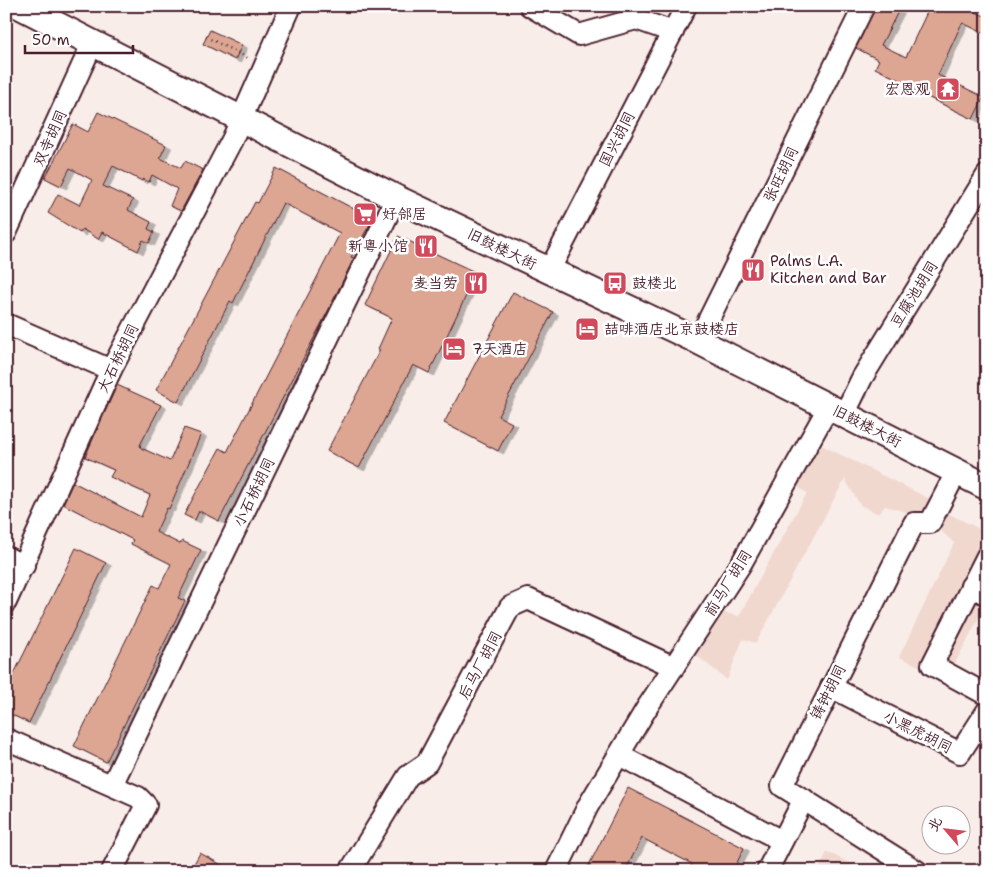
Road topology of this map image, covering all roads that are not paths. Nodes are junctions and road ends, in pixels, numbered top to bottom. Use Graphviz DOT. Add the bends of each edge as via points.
graph roads {
  1 [pos="20,6"];
  2 [pos="291,6"];
  3 [pos="530,6"];
  4 [pos="686,6"];
  5 [pos="864,6"];
  6 [pos="673,32"];
  7 [pos="93,42"];
  8 [pos="240,119"];
  9 [pos="987,175"];
  10 [pos="396,198"];
  11 [pos="6,233"];
  12 [pos="549,272"];
  13 [pos="6,324"];
  14 [pos="698,341"];
  15 [pos="111,370"];
  16 [pos="836,411"];
  17 [pos="956,471"];
  18 [pos="987,487"];
  19 [pos="987,556"];
  20 [pos="6,557"];
  21 [pos="24,566"];
  22 [pos="979,590"];
  23 [pos="6,602"];
  24 [pos="674,667"];
  25 [pos="831,686"];
  26 [pos="987,695"];
  27 [pos="987,711"];
  28 [pos="6,739"];
  29 [pos="618,755"];
  30 [pos="112,786"];
  31 [pos="804,800"];
  32 [pos="782,841"];
  33 [pos="112,871"];
  34 [pos="350,871"];
  35 [pos="556,871"];
  36 [pos="767,871"];
  37 [pos="917,871"];
  1 -- 7 [label="main road, 旧鼓楼大街"];
  2 -- 8 [label="street, 大石桥胡同"];
  3 -- 6 [label="street" via="579,34 636,19"];
  4 -- 6 [label="street, 国兴胡同"];
  5 -- 14 [label="street, 张旺胡同"];
  6 -- 12 [label="street, 国兴胡同"];
  7 -- 8 [label="main road, 旧鼓楼大街"];
  7 -- 11 [label="street, 双寺胡同"];
  8 -- 10 [label="main road, 旧鼓楼大街"];
  8 -- 15 [label="street, 大石桥胡同"];
  9 -- 16 [label="street, 豆腐池胡同" via="862,378"];
  10 -- 12 [label="main road, 旧鼓楼大街"];
  10 -- 30 [label="street, 小石桥胡同"];
  12 -- 14 [label="main road, 旧鼓楼大街"];
  13 -- 15 [label="street"];
  14 -- 16 [label="main road, 旧鼓楼大街"];
  15 -- 21 [label="street, 大石桥胡同"];
  16 -- 17 [label="main road, 旧鼓楼大街"];
  16 -- 24 [label="street, 前马厂胡同"];
  17 -- 18 [label="main road, 旧鼓楼大街"];
  17 -- 25 [label="street, 铸钟胡同" via="930,523 914,523"];
  19 -- 22 [label="street"];
  20 -- 21 [label="street"];
  21 -- 23 [label="street, 大石桥胡同"];
  22 -- 26 [label="street" via="932,665"];
  24 -- 29 [label="street, 前马厂胡同"];
  24 -- 34 [label="street, 后马厂胡同" via="528,599 510,607 427,763 408,776"];
  25 -- 27 [label="street, 小黑虎胡同" via="960,754"];
  25 -- 31 [label="street, 铸钟胡同" via="782,786"];
  28 -- 30 [label="street"];
  29 -- 32 [label="street"];
  29 -- 35 [label="street, 前马厂胡同"];
  30 -- 33 [label="street" via="138,797 146,805"];
  31 -- 32 [label="street"];
  31 -- 37 [label="street, 铸钟胡同"];
  32 -- 36 [label="street"];
}
